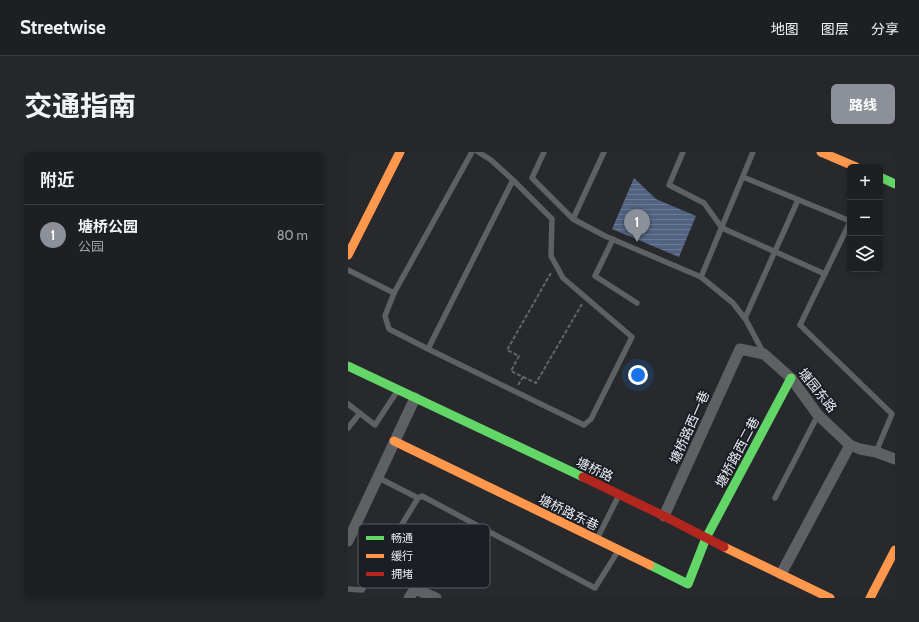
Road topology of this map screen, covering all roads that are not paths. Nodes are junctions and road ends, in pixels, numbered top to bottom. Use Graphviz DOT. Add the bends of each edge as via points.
graph roads {
  1 [pos="400,152"];
  2 [pos="472,152"];
  3 [pos="478,152"];
  4 [pos="544,152"];
  5 [pos="604,152"];
  6 [pos="683,152"];
  7 [pos="754,152"];
  8 [pos="821,152"];
  9 [pos="849,164"];
  10 [pos="743,177"];
  11 [pos="883,178"];
  12 [pos="514,180"];
  13 [pos="895,184"];
  14 [pos="798,200"];
  15 [pos="573,219"];
  16 [pos="847,220"];
  17 [pos="847,227"];
  18 [pos="722,228"];
  19 [pos="612,239"];
  20 [pos="775,252"];
  21 [pos="348,255"];
  22 [pos="348,270"];
  23 [pos="824,274"];
  24 [pos="701,277"];
  25 [pos="394,293"];
  26 [pos="638,303"];
  27 [pos="745,318"];
  28 [pos="740,348"];
  29 [pos="428,349"];
  30 [pos="764,354"];
  31 [pos="348,366"];
  32 [pos="791,378"];
  33 [pos="398,389"];
  34 [pos="415,398"];
  35 [pos="348,404"];
  36 [pos="360,413"];
  37 [pos="818,415"];
  38 [pos="348,428"];
  39 [pos="394,441"];
  40 [pos="850,445"];
  41 [pos="876,452"];
  42 [pos="895,459"];
  43 [pos="377,477"];
  44 [pos="619,494"];
  45 [pos="418,498"];
  46 [pos="775,498"];
  47 [pos="664,516"];
  48 [pos="402,524"];
  49 [pos="475,524"];
  50 [pos="490,532"];
  51 [pos="706,538"];
  52 [pos="597,540"];
  53 [pos="348,541"];
  54 [pos="895,550"];
  55 [pos="618,551"];
  56 [pos="781,574"];
  57 [pos="363,588"];
  58 [pos="348,589"];
  59 [pos="409,598"];
  60 [pos="436,598"];
  61 [pos="830,598"];
  62 [pos="870,598"];
  1 -- 21 [label="street"];
  2 -- 25 [label="lane"];
  3 -- 12 [label="lane"];
  4 -- 15 [label="lane" via="532,178"];
  5 -- 15 [label="lane"];
  6 -- 18 [label="lane" via="668,185 704,203"];
  7 -- 10 [label="lane"];
  8 -- 9 [label="street"];
  10 -- 14 [label="lane"];
  10 -- 18 [label="lane"];
  11 -- 13 [label="street"];
  12 -- 29 [label="lane"];
  12 -- 29 [label="lane" via="552,219 551,256 563,278 632,337 591,419 584,425"];
  14 -- 16 [label="lane"];
  14 -- 20 [label="lane"];
  15 -- 19 [label="lane"];
  17 -- 23 [label="lane"];
  18 -- 20 [label="lane"];
  18 -- 24 [label="lane"];
  19 -- 24 [label="lane"];
  19 -- 26 [label="lane" via="595,276"];
  20 -- 23 [label="lane"];
  20 -- 27 [label="lane"];
  22 -- 25 [label="lane"];
  23 -- 41 [label="lane" via="800,324 892,414"];
  24 -- 27 [label="lane" via="733,303"];
  25 -- 29 [label="lane" via="385,316 389,329"];
  27 -- 30 [label="lane"];
  28 -- 30 [label="street, 塘园东路"];
  28 -- 47 [label="street, 塘桥路西一巷"];
  30 -- 32 [label="street, 塘园东路"];
  31 -- 33 [label="street, 塘桥路"];
  32 -- 37 [label="street, 塘园东路"];
  32 -- 51 [label="street, 塘桥路西二巷"];
  33 -- 34 [label="street, 塘桥路"];
  33 -- 36 [label="lane" via="375,425"];
  34 -- 39 [label="street"];
  34 -- 44 [label="street, 塘桥路"];
  35 -- 36 [label="lane"];
  36 -- 38 [label="lane"];
  37 -- 40 [label="street, 塘园东路"];
  37 -- 46 [label="lane"];
  39 -- 43 [label="street"];
  39 -- 52 [label="street, 塘桥路东巷"];
  40 -- 41 [label="street, 塘园东路"];
  40 -- 56 [label="street"];
  41 -- 42 [label="street, 塘园东路"];
  43 -- 45 [label="lane"];
  43 -- 53 [label="street"];
  44 -- 47 [label="street, 塘桥路"];
  44 -- 52 [label="lane"];
  45 -- 48 [label="lane"];
  45 -- 49 [label="lane" via="422,496"];
  47 -- 51 [label="street, 塘桥路"];
  50 -- 55 [label="lane" via="595,588"];
  51 -- 55 [label="street, 塘桥路东巷" via="688,584"];
  51 -- 56 [label="street, 塘桥路"];
  52 -- 55 [label="street, 塘桥路东巷"];
  54 -- 62 [label="street"];
  56 -- 61 [label="street, 塘桥路"];
  57 -- 58 [label="lane"];
  59 -- 60 [label="street" via="415,590"];
}
